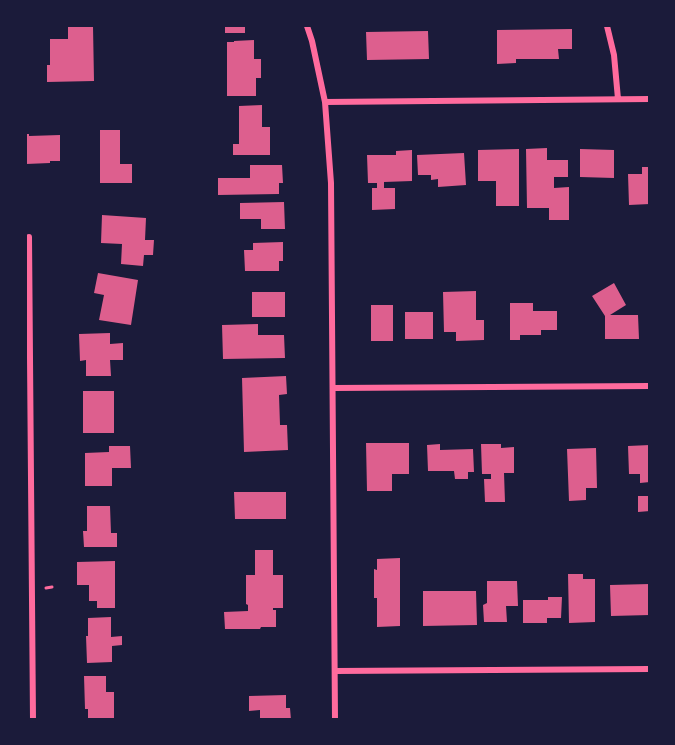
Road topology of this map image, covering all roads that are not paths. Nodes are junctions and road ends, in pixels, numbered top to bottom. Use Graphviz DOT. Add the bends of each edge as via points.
graph roads {
  1 [pos="307,26"];
  2 [pos="607,26"];
  3 [pos="618,99"];
  4 [pos="650,99"];
  5 [pos="325,102"];
  6 [pos="29,237"];
  7 [pos="650,386"];
  8 [pos="333,388"];
  9 [pos="28,558"];
  10 [pos="650,669"];
  11 [pos="335,671"];
  12 [pos="33,720"];
  13 [pos="335,720"];
  1 -- 5 [label="street"];
  2 -- 3 [label="street"];
  3 -- 4 [label="street"];
  3 -- 5 [label="street"];
  5 -- 8 [label="street" via="331,183"];
  6 -- 9 [label="street"];
  7 -- 8 [label="street"];
  8 -- 11 [label="street"];
  9 -- 12 [label="street"];
  10 -- 11 [label="street"];
  11 -- 13 [label="street"];
}
